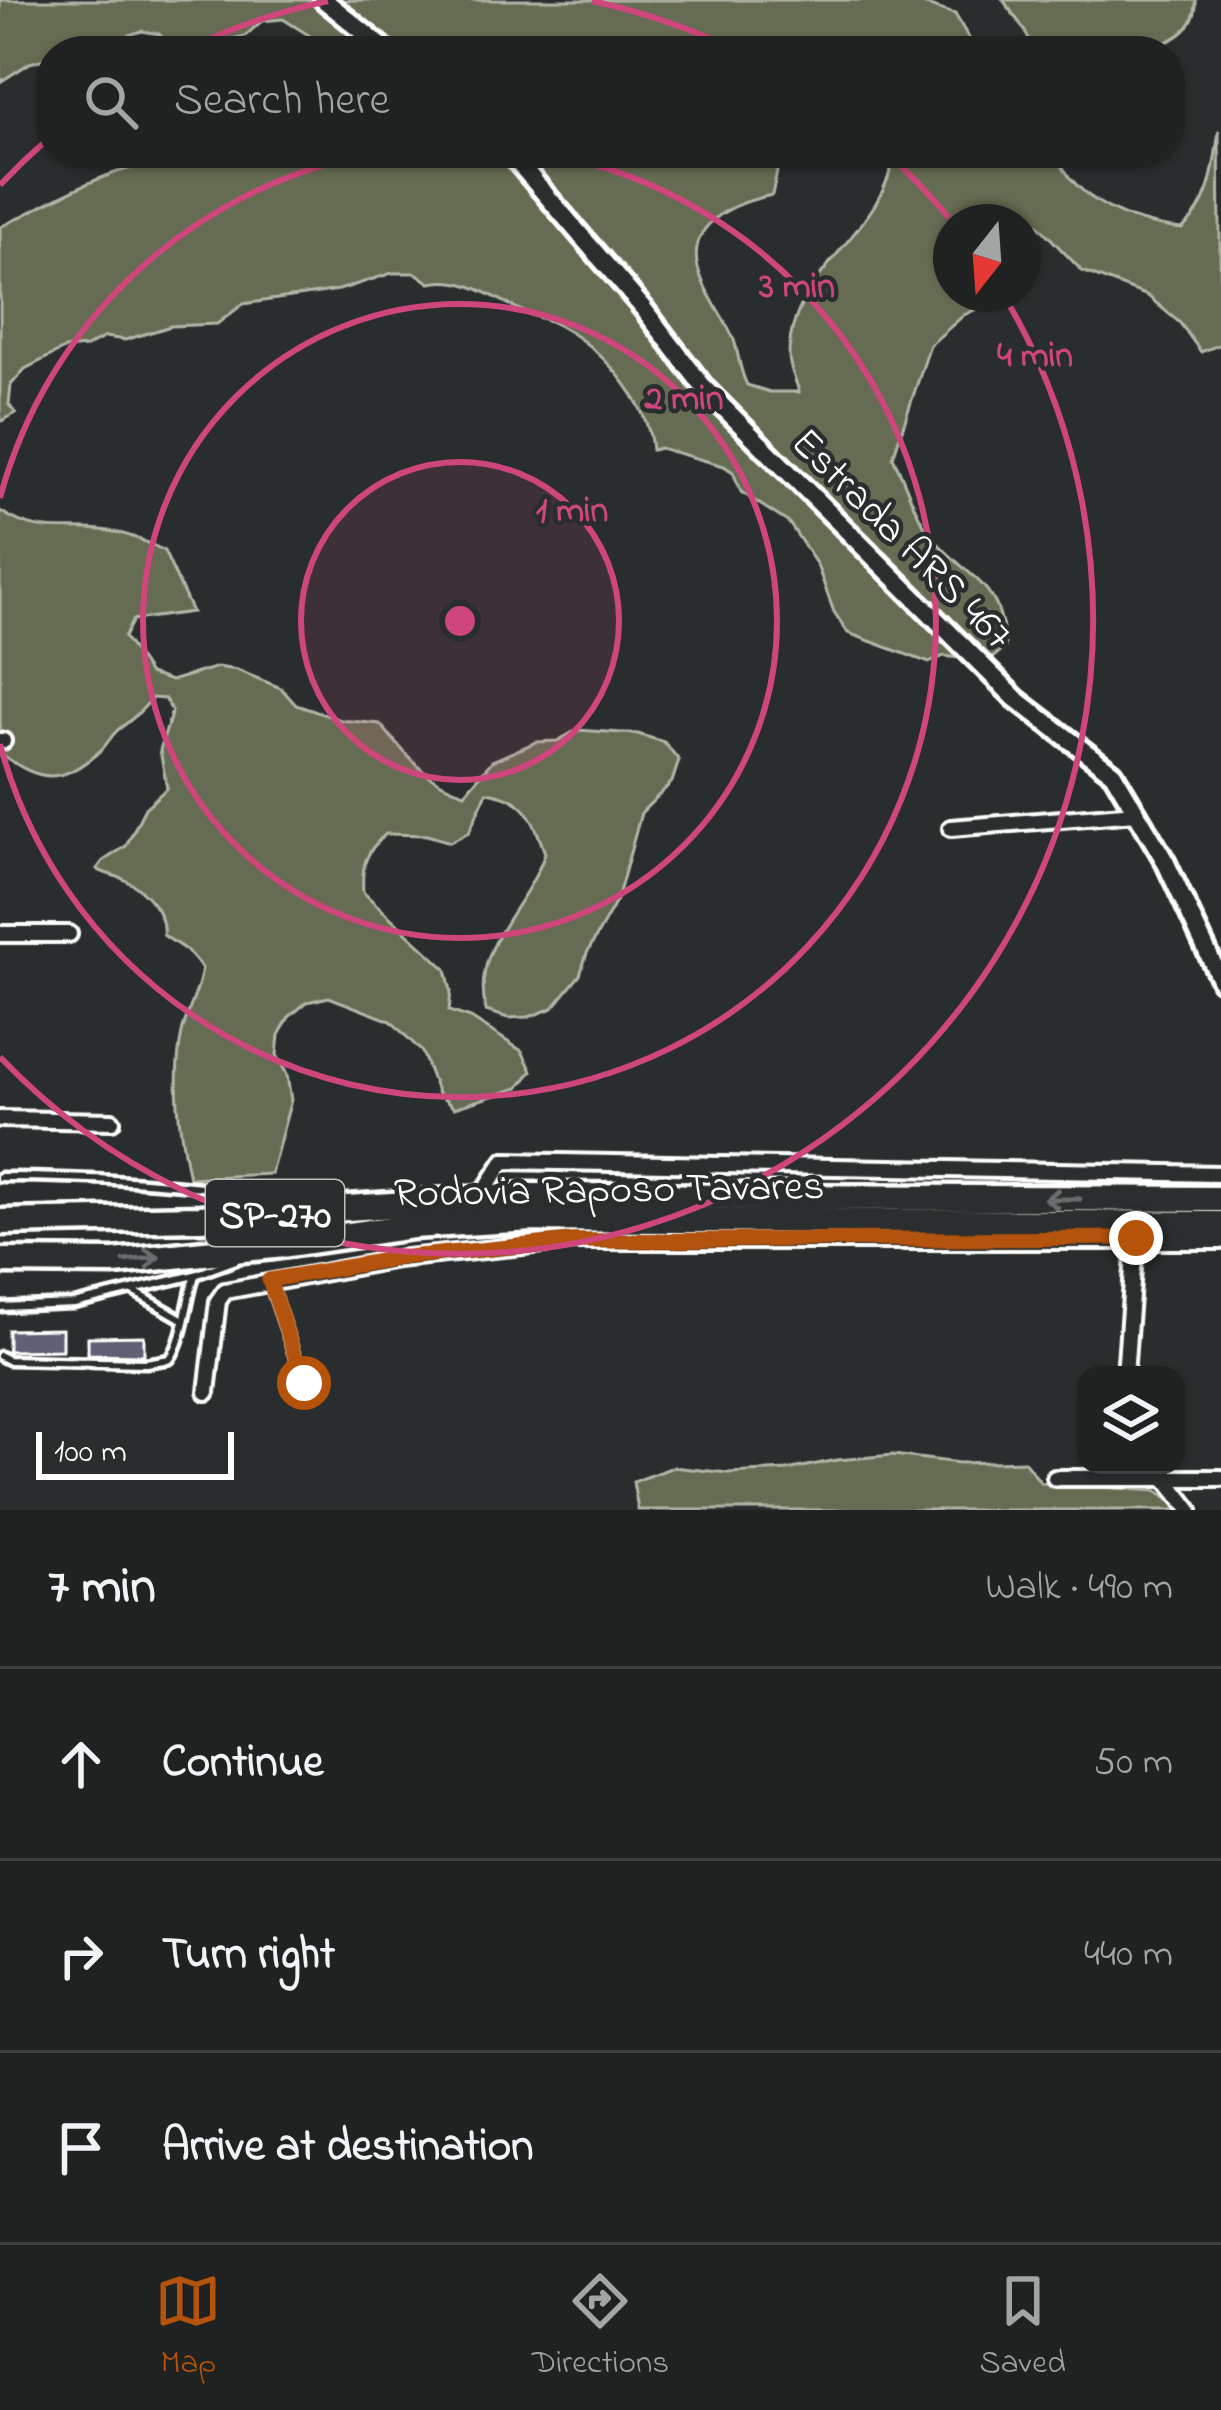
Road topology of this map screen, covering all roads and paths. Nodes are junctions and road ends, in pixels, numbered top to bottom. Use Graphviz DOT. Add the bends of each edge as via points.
graph roads {
  1 [pos="324,0"];
  2 [pos="368,36"];
  3 [pos="524,168"];
  4 [pos="1136,813"];
  5 [pos="951,828"];
  6 [pos="0,934"];
  7 [pos="68,934"];
  8 [pos="1221,982"];
  9 [pos="0,1119"];
  10 [pos="112,1121"];
  11 [pos="1221,1174"];
  12 [pos="0,1177"];
  13 [pos="478,1199"];
  14 [pos="1221,1199"];
  15 [pos="345,1208"];
  16 [pos="0,1222"];
  17 [pos="1221,1224"];
  18 [pos="1136,1231"];
  19 [pos="1221,1240"];
  20 [pos="274,1246"];
  21 [pos="0,1261"];
  22 [pos="195,1275"];
  23 [pos="269,1280"];
  24 [pos="129,1289"];
  25 [pos="0,1307"];
  26 [pos="182,1319"];
  27 [pos="0,1356"];
  28 [pos="1126,1366"];
  29 [pos="304,1383"];
  30 [pos="207,1392"];
  31 [pos="1158,1474"];
  32 [pos="1055,1478"];
  33 [pos="1221,1478"];
  34 [pos="1166,1479"];
  35 [pos="1190,1510"];
  1 -- 2 [label="street"];
  3 -- 4 [label="street, Estrada ARS 467" via="705,389 1016,699 1113,773"];
  4 -- 5 [label="street"];
  4 -- 8 [label="street, Estrada ARS 467"];
  6 -- 7 [label="street"];
  9 -- 10 [label="street"];
  11 -- 13 [label="street" via="504,1161"];
  12 -- 15 [label="lane" via="246,1192"];
  14 -- 13 [label="highway, Rodovia Raposo Tavares / SP-270, one-way"];
  13 -- 15 [label="highway, Rodovia Raposo Tavares / SP-270"];
  15 -- 16 [label="highway, Rodovia Raposo Tavares / SP-270"];
  17 -- 18 [label="highway, Rodovia Raposo Tavares / SP-270"];
  18 -- 19 [label="street"];
  18 -- 20 [label="highway, Rodovia Raposo Tavares / SP-270" via="533,1219"];
  18 -- 23 [label="street" via="571,1241"];
  18 -- 28 [label="street"];
  21 -- 20 [label="highway, Rodovia Raposo Tavares / SP-270, one-way" via="114,1262"];
  20 -- 22 [label="lane"];
  22 -- 24 [label="lane"];
  22 -- 26 [label="lane"];
  23 -- 29 [label="lane"];
  23 -- 30 [label="street" via="218,1301"];
  24 -- 25 [label="lane" via="74,1304"];
  24 -- 26 [label="lane"];
  26 -- 27 [label="lane" via="170,1359"];
  31 -- 34 [label="street"];
  32 -- 34 [label="street"];
  33 -- 34 [label="street"];
  34 -- 35 [label="street"];
}
